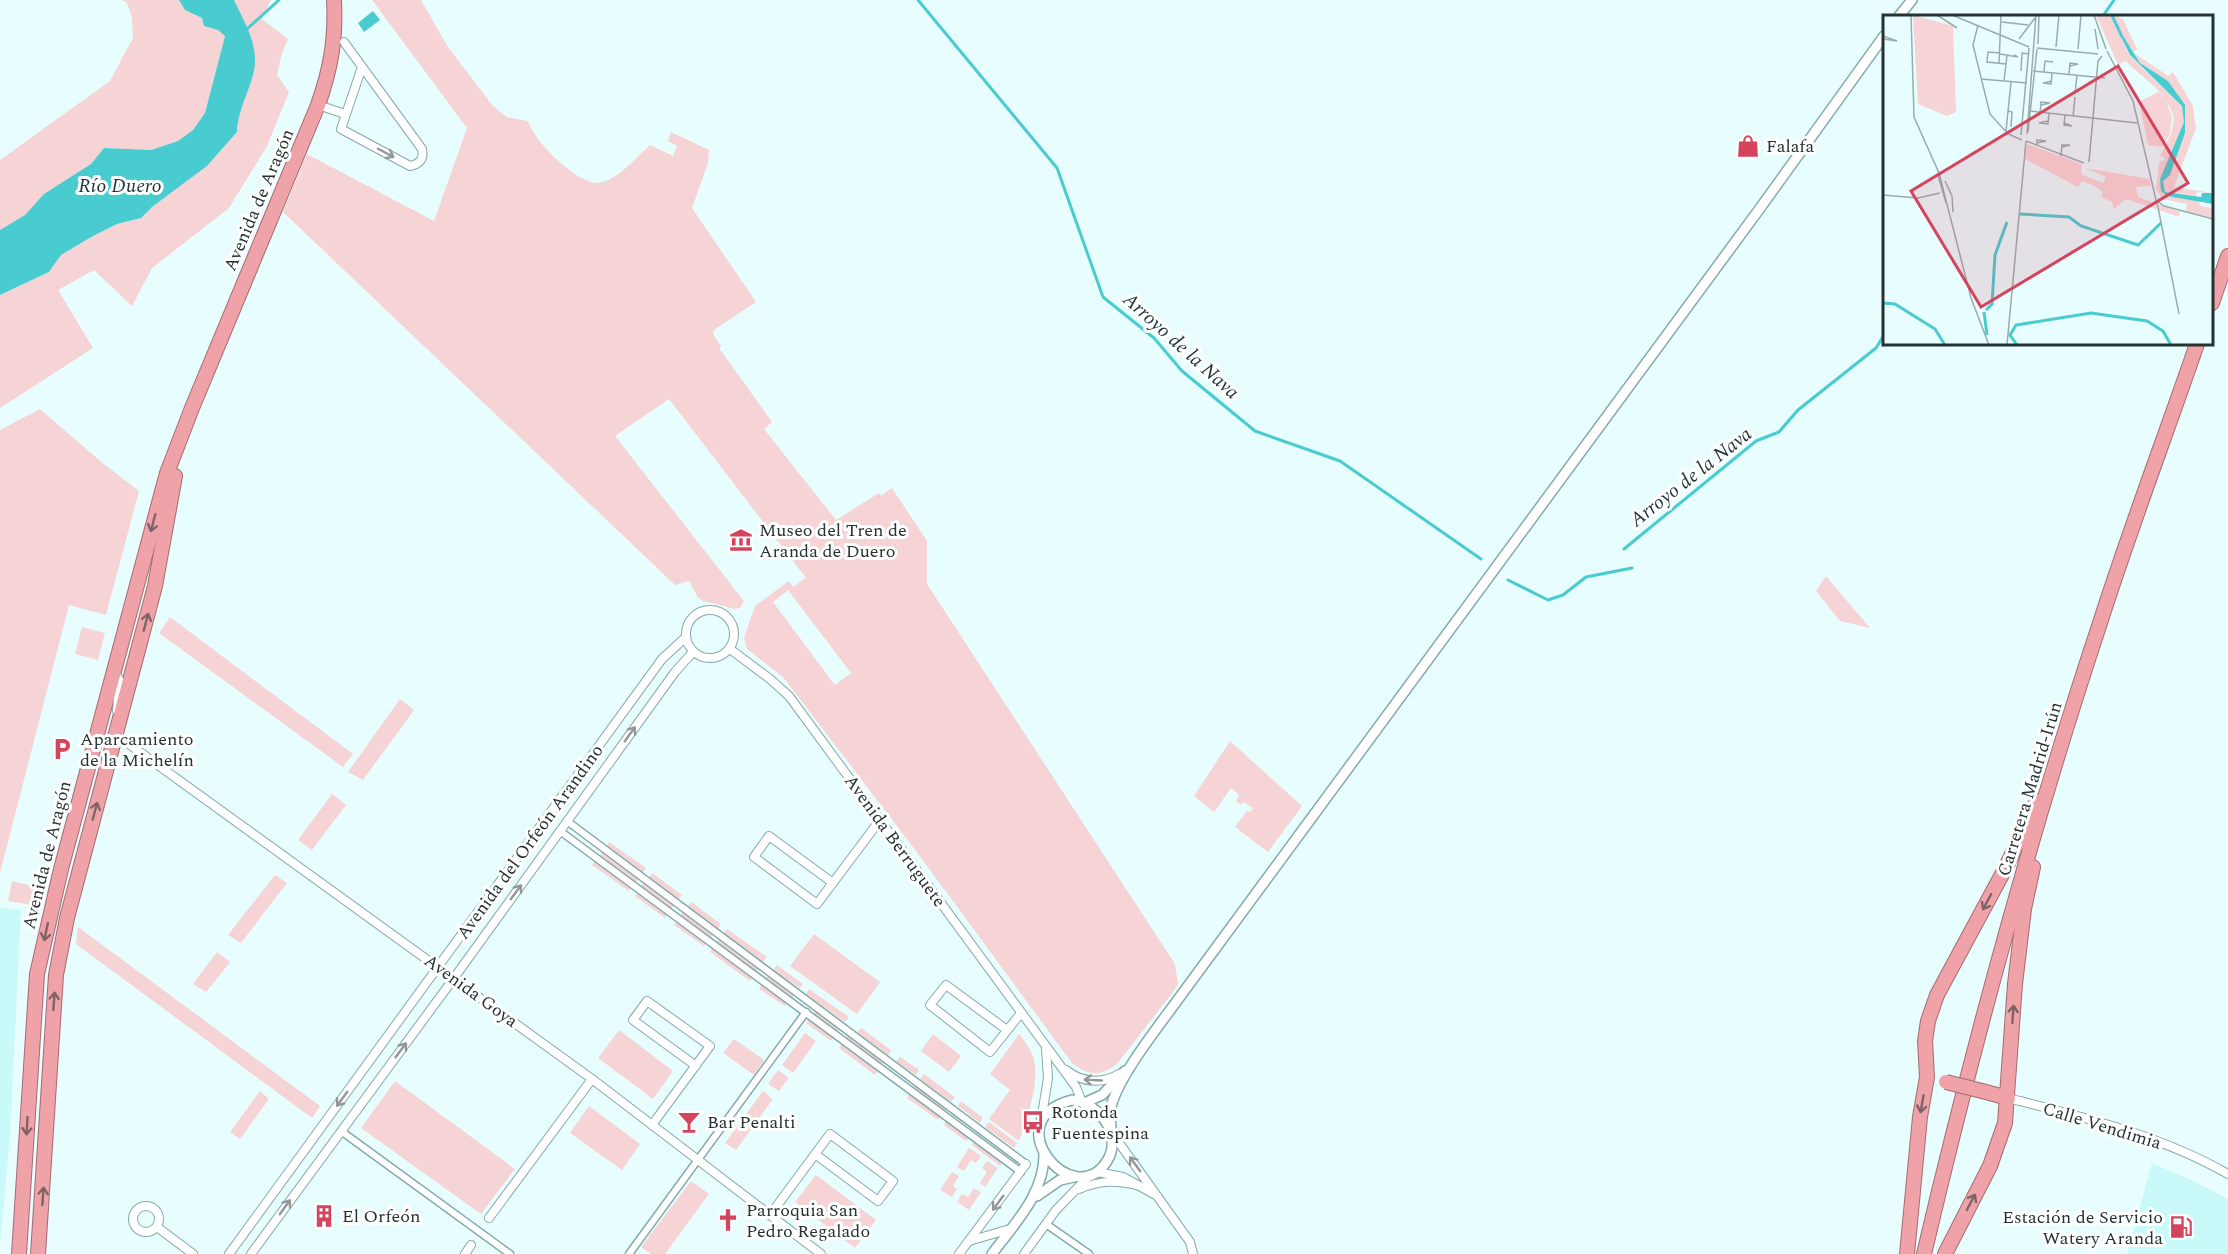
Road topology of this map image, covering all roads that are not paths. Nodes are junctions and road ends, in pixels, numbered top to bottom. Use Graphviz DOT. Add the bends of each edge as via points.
graph roads {
  1 [pos="334,0"];
  2 [pos="1912,0"];
  3 [pos="1900,15"];
  4 [pos="1883,37"];
  5 [pos="344,42"];
  6 [pos="362,67"];
  7 [pos="318,105"];
  8 [pos="345,114"];
  9 [pos="2228,256"];
  10 [pos="2213,297"];
  11 [pos="2197,345"];
  12 [pos="192,408"];
  13 [pos="686,637"];
  14 [pos="730,648"];
  15 [pos="693,652"];
  16 [pos="114,672"];
  17 [pos="2064,735"];
  18 [pos="115,736"];
  19 [pos="2056,762"];
  20 [pos="879,820"];
  21 [pos="567,821"];
  22 [pos="560,831"];
  23 [pos="599,845"];
  24 [pos="592,855"];
  25 [pos="643,878"];
  26 [pos="833,883"];
  27 [pos="636,887"];
  28 [pos="681,907"];
  29 [pos="675,915"];
  30 [pos="718,934"];
  31 [pos="712,943"];
  32 [pos="439,967"];
  33 [pos="765,969"];
  34 [pos="760,977"];
  35 [pos="454,978"];
  36 [pos="806,1000"];
  37 [pos="803,1010"];
  38 [pos="1021,1013"];
  39 [pos="846,1030"];
  40 [pos="1007,1030"];
  41 [pos="841,1037"];
  42 [pos="1046,1048"];
  43 [pos="890,1063"];
  44 [pos="1059,1064"];
  45 [pos="1132,1064"];
  46 [pos="696,1066"];
  47 [pos="884,1070"];
  48 [pos="1927,1077"];
  49 [pos="592,1079"];
  50 [pos="915,1082"];
  51 [pos="910,1089"];
  52 [pos="2008,1098"];
  53 [pos="1083,1102"];
  54 [pos="951,1109"];
  55 [pos="946,1116"];
  56 [pos="1041,1123"];
  57 [pos="652,1125"];
  58 [pos="980,1130"];
  59 [pos="341,1131"];
  60 [pos="1112,1132"];
  61 [pos="974,1137"];
  62 [pos="1044,1153"];
  63 [pos="815,1154"];
  64 [pos="698,1160"];
  65 [pos="1023,1168"];
  66 [pos="1094,1173"];
  67 [pos="2228,1174"];
  68 [pos="1074,1177"];
  69 [pos="1140,1186"];
  70 [pos="1074,1191"];
  71 [pos="1156,1196"];
  72 [pos="1029,1204"];
  73 [pos="770,1215"];
  74 [pos="489,1218"];
  75 [pos="1046,1224"];
  76 [pos="157,1227"];
  77 [pos="1011,1229"];
  78 [pos="969,1241"];
  79 [pos="471,1245"];
  80 [pos="19,1254"];
  81 [pos="38,1254"];
  82 [pos="193,1254"];
  83 [pos="229,1254"];
  84 [pos="251,1254"];
  85 [pos="465,1254"];
  86 [pos="510,1254"];
  87 [pos="629,1254"];
  88 [pos="821,1254"];
  89 [pos="959,1254"];
  90 [pos="992,1254"];
  91 [pos="1024,1254"];
  92 [pos="1089,1254"];
  93 [pos="1193,1254"];
  94 [pos="1907,1254"];
  95 [pos="1924,1254"];
  96 [pos="1945,1254"];
  1 -- 7 [label="highway, Avenida de Aragón" via="332,62"];
  2 -- 3 [label="street"];
  4 -- 45 [label="street"];
  5 -- 6 [label="street"];
  6 -- 8 [label="street"];
  8 -- 6 [label="street, one-way" via="341,129 345,132 411,166 422,160 422,149"];
  7 -- 8 [label="street"];
  7 -- 12 [label="highway, Avenida de Aragón"];
  9 -- 10 [label="highway"];
  11 -- 17 [label="highway, Carretera Madrid-Irún"];
  12 -- 16 [label="highway, Avenida de Aragón, one-way" via="167,473"];
  18 -- 12 [label="highway, Avenida de Aragón, one-way" via="156,586 173,483"];
  13 -- 14 [label="street" via="692,618 700,611 713,610 725,614 733,624 735,637"];
  13 -- 15 [label="street"];
  13 -- 32 [label="street, Avenida del Orfeón Arandino" via="663,659"];
  14 -- 15 [label="street" via="713,658"];
  14 -- 20 [label="street, Avenida Berruguete" via="789,696"];
  21 -- 15 [label="street, Avenida del Orfeón Arandino, one-way"];
  16 -- 18 [label="street" via="119,679"];
  16 -- 80 [label="highway, Avenida de Aragón, one-way" via="37,974"];
  17 -- 19 [label="highway, Carretera Madrid-Irún"];
  17 -- 48 [label="highway, one-way" via="2006,867 1937,995 1925,1041"];
  18 -- 32 [label="street, Avenida Goya"];
  81 -- 18 [label="highway, Avenida de Aragón, one-way" via="56,975"];
  52 -- 19 [label="highway, one-way" via="2014,984 2024,909 2051,808"];
  19 -- 95 [label="highway, Carretera Madrid-Irún" via="2005,932"];
  20 -- 26 [label="street"];
  20 -- 38 [label="street, Avenida Berruguete"];
  21 -- 22 [label="street, Avenida del Orfeón Arandino"];
  21 -- 23 [label="street"];
  22 -- 24 [label="street"];
  35 -- 22 [label="street, Avenida del Orfeón Arandino, one-way"];
  23 -- 24 [label="street"];
  23 -- 25 [label="street"];
  24 -- 27 [label="street"];
  25 -- 27 [label="street"];
  25 -- 28 [label="street"];
  26 -- 26 [label="street" via="817,904 754,857 769,836"];
  27 -- 29 [label="street"];
  28 -- 29 [label="street"];
  28 -- 30 [label="street"];
  29 -- 31 [label="street"];
  30 -- 31 [label="street"];
  30 -- 33 [label="street"];
  31 -- 34 [label="street"];
  32 -- 35 [label="street, Avenida Goya"];
  32 -- 83 [label="street, Avenida del Orfeón Arandino, one-way"];
  33 -- 34 [label="street"];
  33 -- 36 [label="street"];
  34 -- 37 [label="street"];
  35 -- 49 [label="street, Avenida Goya"];
  59 -- 35 [label="street, Avenida del Orfeón Arandino, one-way"];
  36 -- 37 [label="street"];
  36 -- 39 [label="street"];
  37 -- 41 [label="street"];
  37 -- 64 [label="street"];
  38 -- 40 [label="street"];
  38 -- 42 [label="street, Avenida Berruguete"];
  39 -- 41 [label="street"];
  39 -- 43 [label="street"];
  40 -- 40 [label="street" via="990,1052 930,1005 946,985"];
  41 -- 47 [label="street"];
  42 -- 44 [label="street, Avenida Berruguete"];
  42 -- 56 [label="street" via="1048,1078"];
  43 -- 47 [label="street"];
  43 -- 50 [label="street"];
  45 -- 44 [label="street, one-way" via="1114,1077 1091,1081 1071,1074"];
  44 -- 53 [label="street, Avenida Berruguete"];
  45 -- 53 [label="street" via="1102,1095"];
  45 -- 60 [label="street" via="1111,1106"];
  46 -- 46 [label="street" via="710,1046 647,1001 633,1020"];
  46 -- 57 [label="street"];
  47 -- 51 [label="street"];
  48 -- 52 [label="highway, bridge"];
  48 -- 94 [label="highway, one-way"];
  49 -- 57 [label="street, Avenida Goya"];
  49 -- 74 [label="street"];
  50 -- 51 [label="street"];
  50 -- 54 [label="street"];
  51 -- 55 [label="street"];
  52 -- 67 [label="street, Calle Vendimia" via="2140,1134"];
  96 -- 52 [label="highway, one-way" via="1990,1166 2005,1123"];
  53 -- 56 [label="street" via="1072,1100 1059,1105"];
  53 -- 60 [label="street" via="1101,1116"];
  54 -- 55 [label="street"];
  54 -- 58 [label="street"];
  55 -- 61 [label="street"];
  56 -- 62 [label="street" via="1039,1138"];
  57 -- 64 [label="street, Avenida Goya"];
  58 -- 61 [label="street"];
  58 -- 65 [label="street"];
  84 -- 59 [label="street, Avenida del Orfeón Arandino, one-way"];
  59 -- 86 [label="street"];
  60 -- 66 [label="street" via="1110,1155"];
  71 -- 60 [label="street, one-way"];
  61 -- 65 [label="street"];
  62 -- 68 [label="street" via="1057,1168"];
  62 -- 72 [label="street" via="1042,1177"];
  63 -- 63 [label="street" via="830,1134 893,1181 878,1201"];
  63 -- 73 [label="street"];
  64 -- 73 [label="street, Avenida Goya"];
  64 -- 87 [label="street"];
  65 -- 78 [label="street, one-way"];
  66 -- 68 [label="street"];
  66 -- 69 [label="street" via="1123,1177"];
  66 -- 70 [label="street"];
  68 -- 72 [label="street" via="1051,1185"];
  69 -- 70 [label="street" via="1108,1180"];
  69 -- 71 [label="street"];
  70 -- 75 [label="street"];
  71 -- 93 [label="street" via="1190,1242"];
  72 -- 77 [label="street"];
  73 -- 88 [label="street, Avenida Goya"];
  75 -- 91 [label="street"];
  75 -- 92 [label="street"];
  76 -- 82 [label="street"];
  77 -- 78 [label="street"];
  77 -- 90 [label="street"];
  78 -- 89 [label="street"];
  79 -- 85 [label="street"];
}
